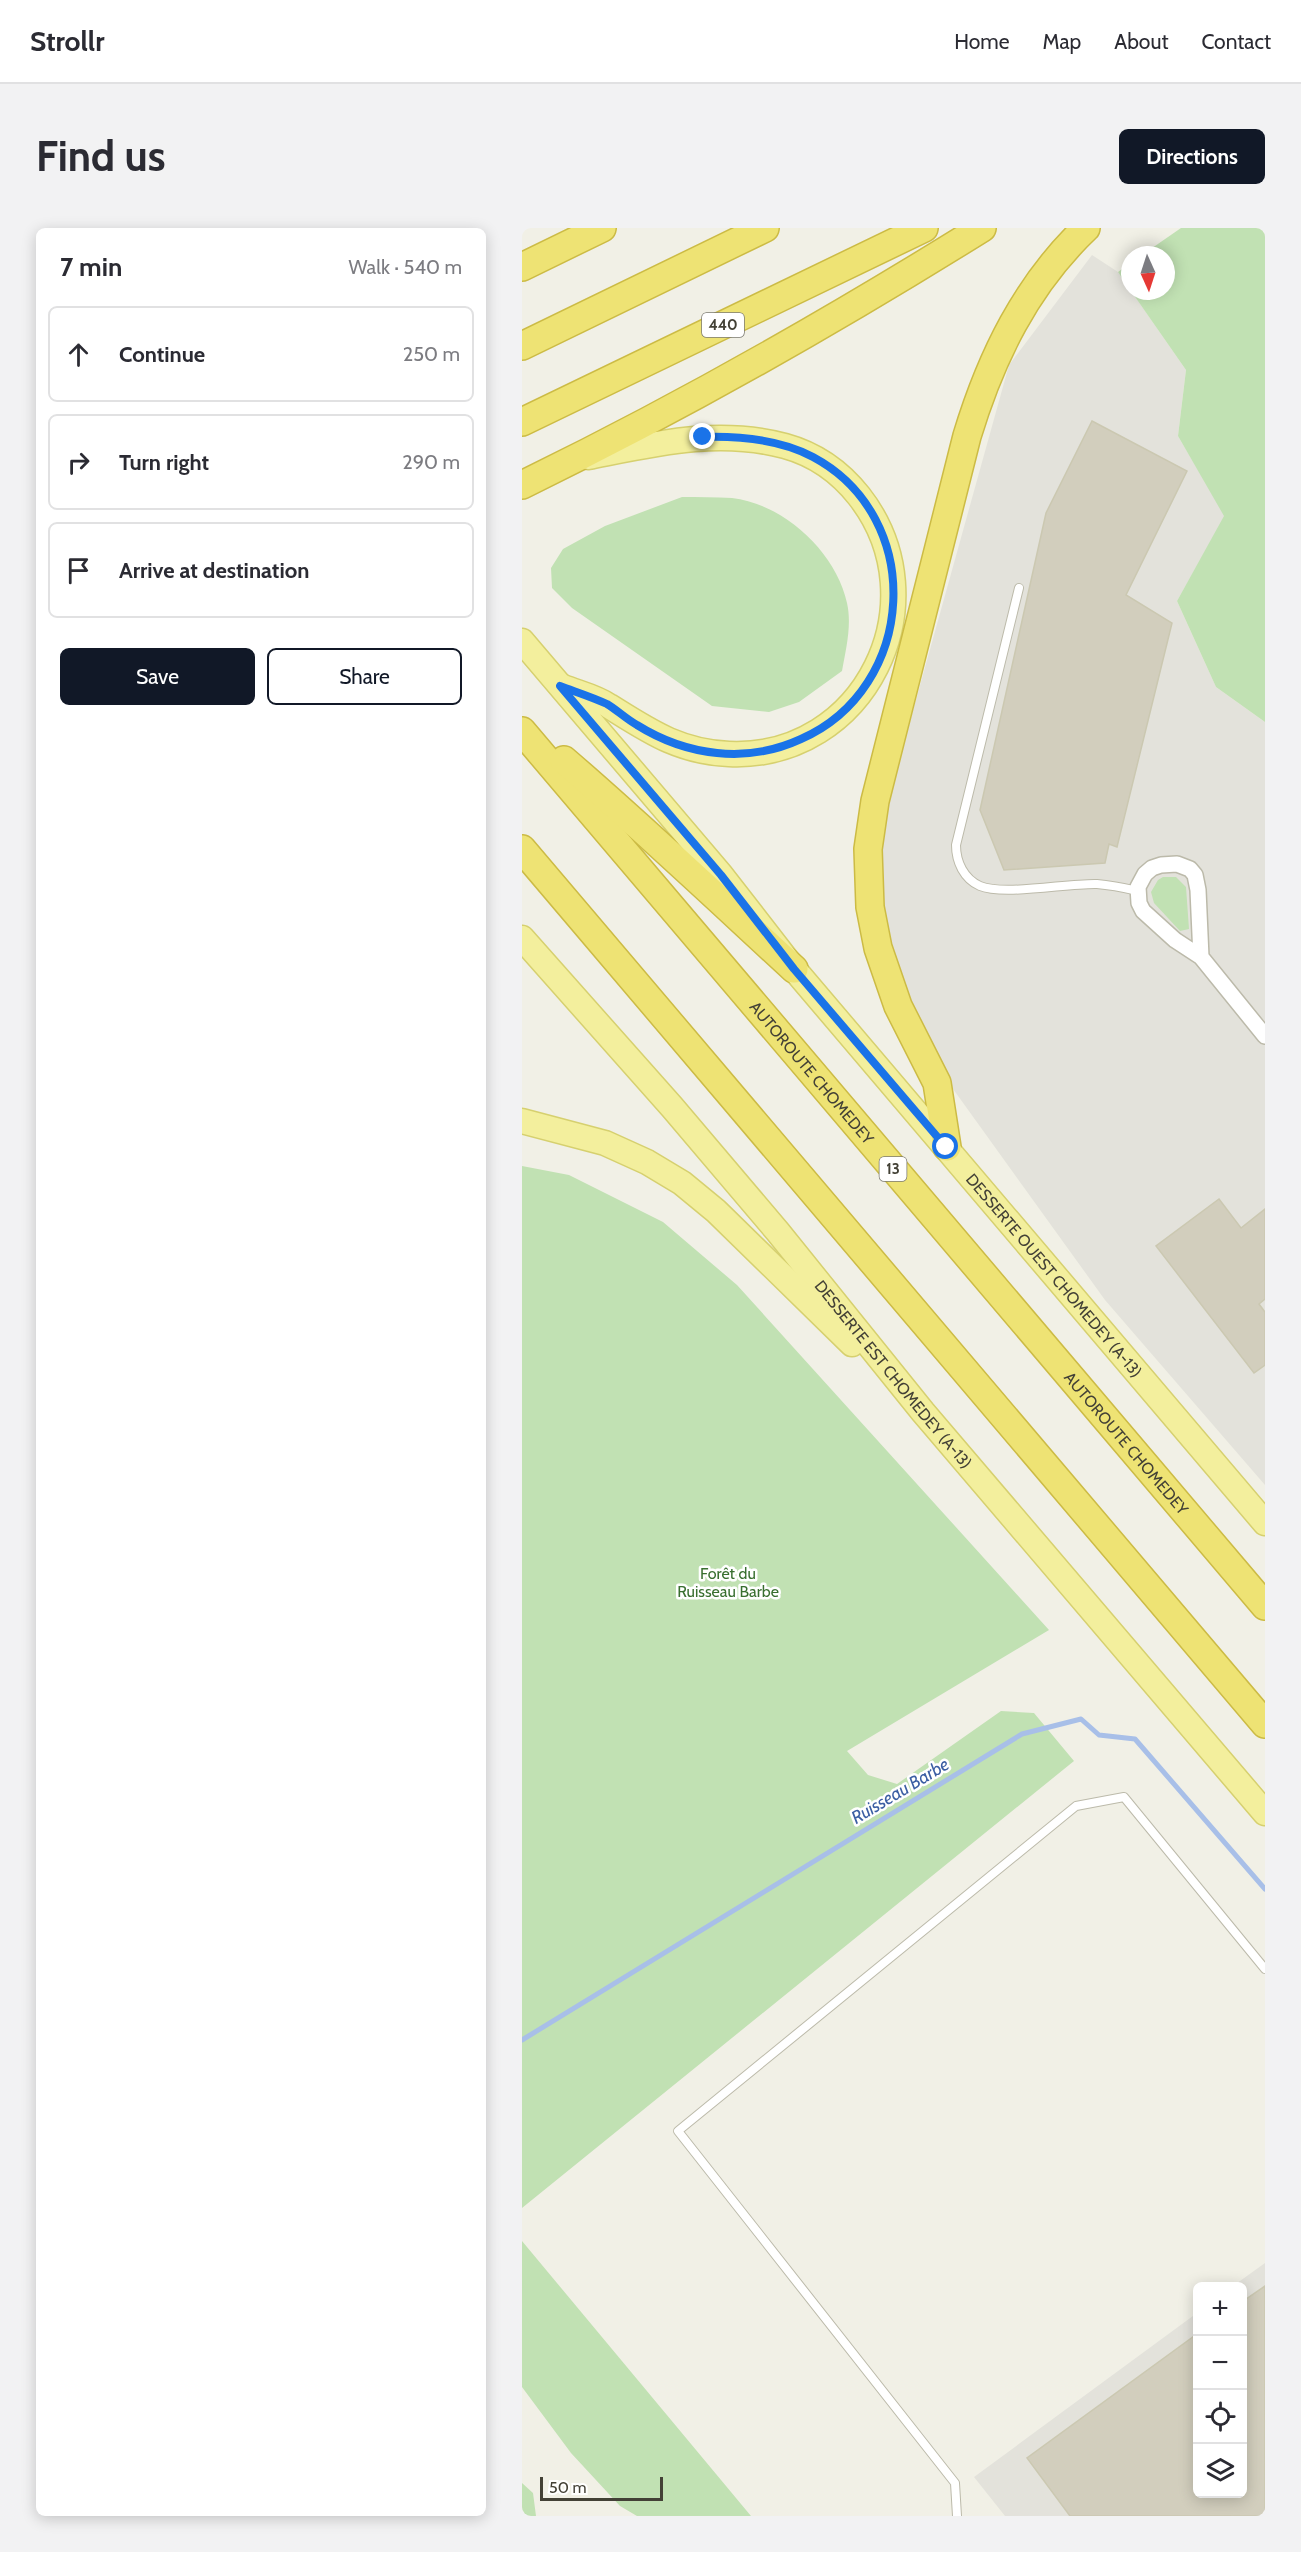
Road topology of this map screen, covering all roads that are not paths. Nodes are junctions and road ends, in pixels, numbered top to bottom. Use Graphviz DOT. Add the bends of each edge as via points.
graph roads {
  1 [pos="602,228"];
  2 [pos="765,228"];
  3 [pos="924,228"];
  4 [pos="982,228"];
  5 [pos="1086,228"];
  6 [pos="522,267"];
  7 [pos="522,346"];
  8 [pos="522,422"];
  9 [pos="571,461"];
  10 [pos="522,485"];
  11 [pos="1019,588"];
  12 [pos="522,641"];
  13 [pos="560,686"];
  14 [pos="522,724"];
  15 [pos="522,731"];
  16 [pos="522,849"];
  17 [pos="1138,891"];
  18 [pos="522,938"];
  19 [pos="1201,957"];
  20 [pos="794,969"];
  21 [pos="1265,1036"];
  22 [pos="522,1121"];
  23 [pos="946,1147"];
  24 [pos="923,1412"];
  25 [pos="1265,1523"];
  26 [pos="1265,1606"];
  27 [pos="1265,1724"];
  28 [pos="1265,1813"];
  29 [pos="1265,1969"];
  30 [pos="957,2516"];
  1 -- 6 [label="highway"];
  2 -- 7 [label="highway"];
  3 -- 8 [label="highway, 440"];
  4 -- 9 [label="highway" via="812,332"];
  5 -- 23 [label="highway" via="1048,270 1021,309 980,393 869,833 868,886 878,948 902,1014 937,1083"];
  9 -- 10 [label="highway"];
  9 -- 13 [label="main road" via="673,441 720,437 753,439 801,451 842,477 873,517 888,552 893,606 883,654 858,697 817,731 764,752 730,754 685,747 654,734 607,704"];
  11 -- 17 [label="lane" via="956,845 959,865 965,875 982,887 1097,884"];
  12 -- 13 [label="main road, DESSERTE OUEST CHOMEDEY (A-13)"];
  13 -- 20 [label="main road, DESSERTE OUEST CHOMEDEY (A-13)" via="721,875"];
  14 -- 20 [label="highway" via="648,832"];
  15 -- 26 [label="highway, AUTOROUTE CHOMEDEY / 13"];
  16 -- 27 [label="highway"];
  17 -- 19 [label="street" via="1139,903 1149,918"];
  17 -- 19 [label="street" via="1145,874 1161,865 1177,864 1190,869 1198,890"];
  18 -- 24 [label="main road, DESSERTE EST CHOMEDEY (A-13)" via="778,1232"];
  19 -- 21 [label="street"];
  20 -- 23 [label="main road, DESSERTE OUEST CHOMEDEY (A-13)"];
  22 -- 24 [label="main road" via="605,1143 682,1183 716,1211"];
  23 -- 25 [label="main road, DESSERTE OUEST CHOMEDEY (A-13)"];
  24 -- 28 [label="main road, DESSERTE EST CHOMEDEY (A-13)"];
  29 -- 30 [label="lane" via="1124,1797 1076,1806 678,2131 955,2483"];
}
